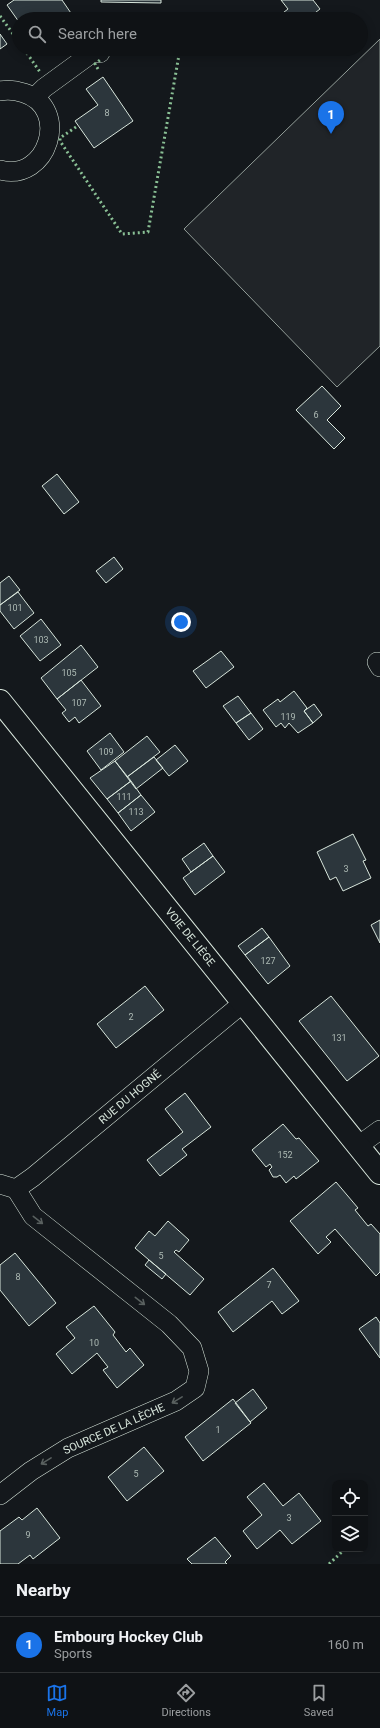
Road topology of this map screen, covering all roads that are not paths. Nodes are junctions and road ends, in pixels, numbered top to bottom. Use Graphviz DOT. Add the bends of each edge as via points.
graph roads {
  1 [pos="88,56"];
  2 [pos="0,92"];
  3 [pos="34,98"];
  4 [pos="0,170"];
  5 [pos="0,701"];
  6 [pos="243,1003"];
  7 [pos="380,1130"];
  8 [pos="358,1146"];
  9 [pos="380,1173"];
  10 [pos="8,1187"];
  11 [pos="199,1371"];
  12 [pos="0,1495"];
  1 -- 3 [label="street"];
  2 -- 3 [label="street" via="15,90"];
  3 -- 4 [label="street" via="48,116 49,141 40,158 29,167"];
  5 -- 6 [label="street, VOIE DE LIÈGE"];
  6 -- 8 [label="street, VOIE DE LIÈGE"];
  6 -- 10 [label="street, RUE DU HOGNÉ" via="33,1177"];
  7 -- 8 [label="street"];
  8 -- 9 [label="street, VOIE DE LIÈGE"];
  10 -- 11 [label="street, RUE DU HOGNÉ, one-way" via="33,1216 169,1324 192,1348"];
  11 -- 12 [label="street, SOURCE DE LA LÈCHE, one-way" via="195,1388 176,1401 68,1448 31,1471"];
}
